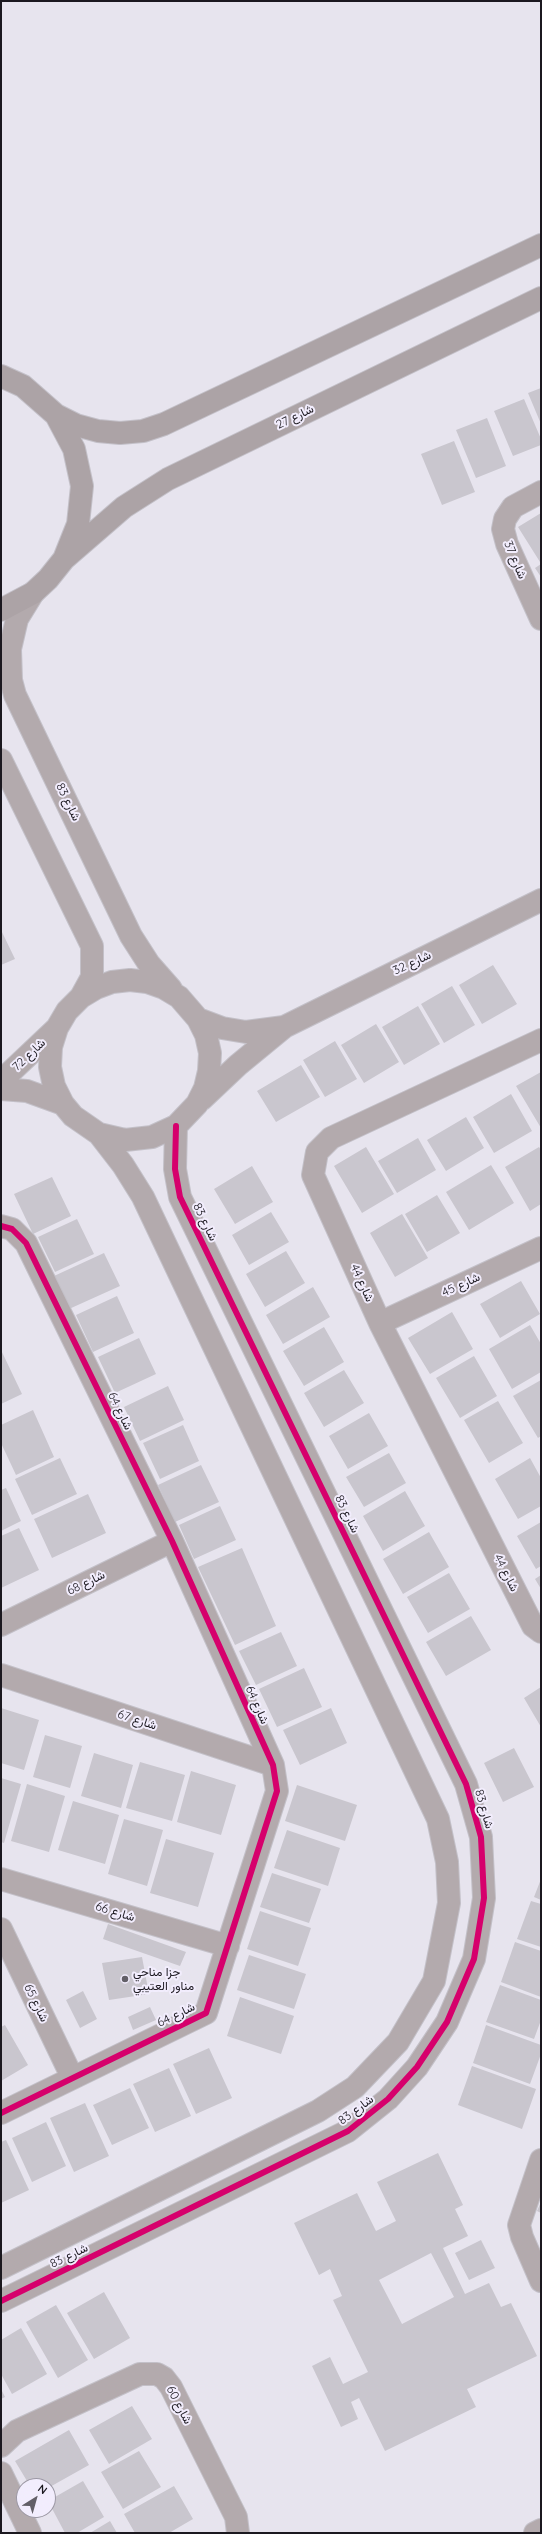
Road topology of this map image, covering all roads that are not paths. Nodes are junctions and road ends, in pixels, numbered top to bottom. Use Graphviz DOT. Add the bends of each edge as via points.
graph roads {
  1 [pos="541,245"];
  2 [pos="541,298"];
  3 [pos="1,367"];
  4 [pos="1,376"];
  5 [pos="23,386"];
  6 [pos="56,415"];
  7 [pos="541,492"];
  8 [pos="64,559"];
  9 [pos="33,593"];
  10 [pos="1,610"];
  11 [pos="541,619"];
  12 [pos="1,760"];
  13 [pos="540,903"];
  14 [pos="81,997"];
  15 [pos="179,997"];
  16 [pos="198,1019"];
  17 [pos="284,1027"];
  18 [pos="57,1028"];
  19 [pos="541,1040"];
  20 [pos="1,1081"];
  21 [pos="1,1089"];
  22 [pos="63,1104"];
  23 [pos="197,1104"];
  24 [pos="176,1126"];
  25 [pos="99,1134"];
  26 [pos="1,1226"];
  27 [pos="541,1248"];
  28 [pos="380,1323"];
  29 [pos="172,1541"];
  30 [pos="1,1625"];
  31 [pos="541,1632"];
  32 [pos="1,1675"];
  33 [pos="273,1766"];
  34 [pos="1,1878"];
  35 [pos="1,1929"];
  36 [pos="228,1946"];
  37 [pos="72,2077"];
  38 [pos="1,2113"];
  39 [pos="541,2160"];
  40 [pos="1,2268"];
  41 [pos="541,2281"];
  42 [pos="1,2302"];
  43 [pos="1,2446"];
  44 [pos="1,2473"];
  45 [pos="541,2530"];
  46 [pos="30,2533"];
  47 [pos="238,2533"];
  48 [pos="535,2533"];
  1 -- 6 [label="main road" via="164,424 143,431 120,433 76,425"];
  2 -- 8 [label="main road, شارع 27" via="168,479 124,507"];
  3 -- 5 [label="street"];
  4 -- 5 [label="main road"];
  5 -- 6 [label="main road"];
  6 -- 8 [label="main road" via="74,449 82,486 78,524"];
  7 -- 11 [label="street, شارع 37" via="513,507 503,529 507,544"];
  8 -- 9 [label="main road"];
  9 -- 10 [label="main road"];
  9 -- 15 [label="street, شارع 83" via="17,619 10,649 11,680 15,694 131,936 149,964"];
  12 -- 14 [label="street" via="92,946 92,977"];
  13 -- 17 [label="street, شارع 32"];
  14 -- 15 [label="street" via="112,982 130,980 153,984"];
  14 -- 18 [label="street" via="67,1011"];
  15 -- 16 [label="street, شارع 83"];
  16 -- 17 [label="street, شارع 32" via="222,1028 246,1032"];
  16 -- 23 [label="street" via="206,1035 210,1059 205,1088"];
  17 -- 23 [label="street, شارع 32" via="238,1064"];
  18 -- 20 [label="street, شارع 72"];
  18 -- 22 [label="street" via="51,1047 50,1067 54,1086"];
  19 -- 28 [label="street, شارع 44" via="331,1138 317,1152 313,1175"];
  21 -- 22 [label="street, شارع 72" via="28,1091"];
  22 -- 25 [label="street" via="73,1116"];
  23 -- 24 [label="street, شارع 32"];
  24 -- 25 [label="street" via="152,1137 125,1140"];
  24 -- 42 [label="street, شارع 83" via="175,1169 180,1197 466,1784 481,1837 484,1898 474,1960 447,2022 417,2067 388,2099 348,2131"];
  25 -- 40 [label="street, شارع 83" via="124,1165 143,1197 438,1819 448,1862 449,1903 434,1981 398,2042 355,2087 318,2111"];
  26 -- 29 [label="street, شارع 64" via="12,1229 26,1242"];
  27 -- 28 [label="street, شارع 45"];
  28 -- 31 [label="street, شارع 44" via="533,1626"];
  29 -- 30 [label="street, شارع 68"];
  29 -- 33 [label="street, شارع 64"];
  32 -- 33 [label="street, شارع 67"];
  33 -- 36 [label="street, شارع 64" via="277,1791"];
  34 -- 36 [label="street, شارع 66"];
  35 -- 37 [label="street, شارع 65"];
  36 -- 37 [label="street, شارع 64" via="206,2013"];
  37 -- 38 [label="street, شارع 64"];
  39 -- 41 [label="street" via="519,2225"];
  43 -- 47 [label="street, شارع 60" via="16,2431 140,2374 157,2374 164,2378 170,2387 236,2517"];
  44 -- 46 [label="street"];
  45 -- 48 [label="street"];
}
